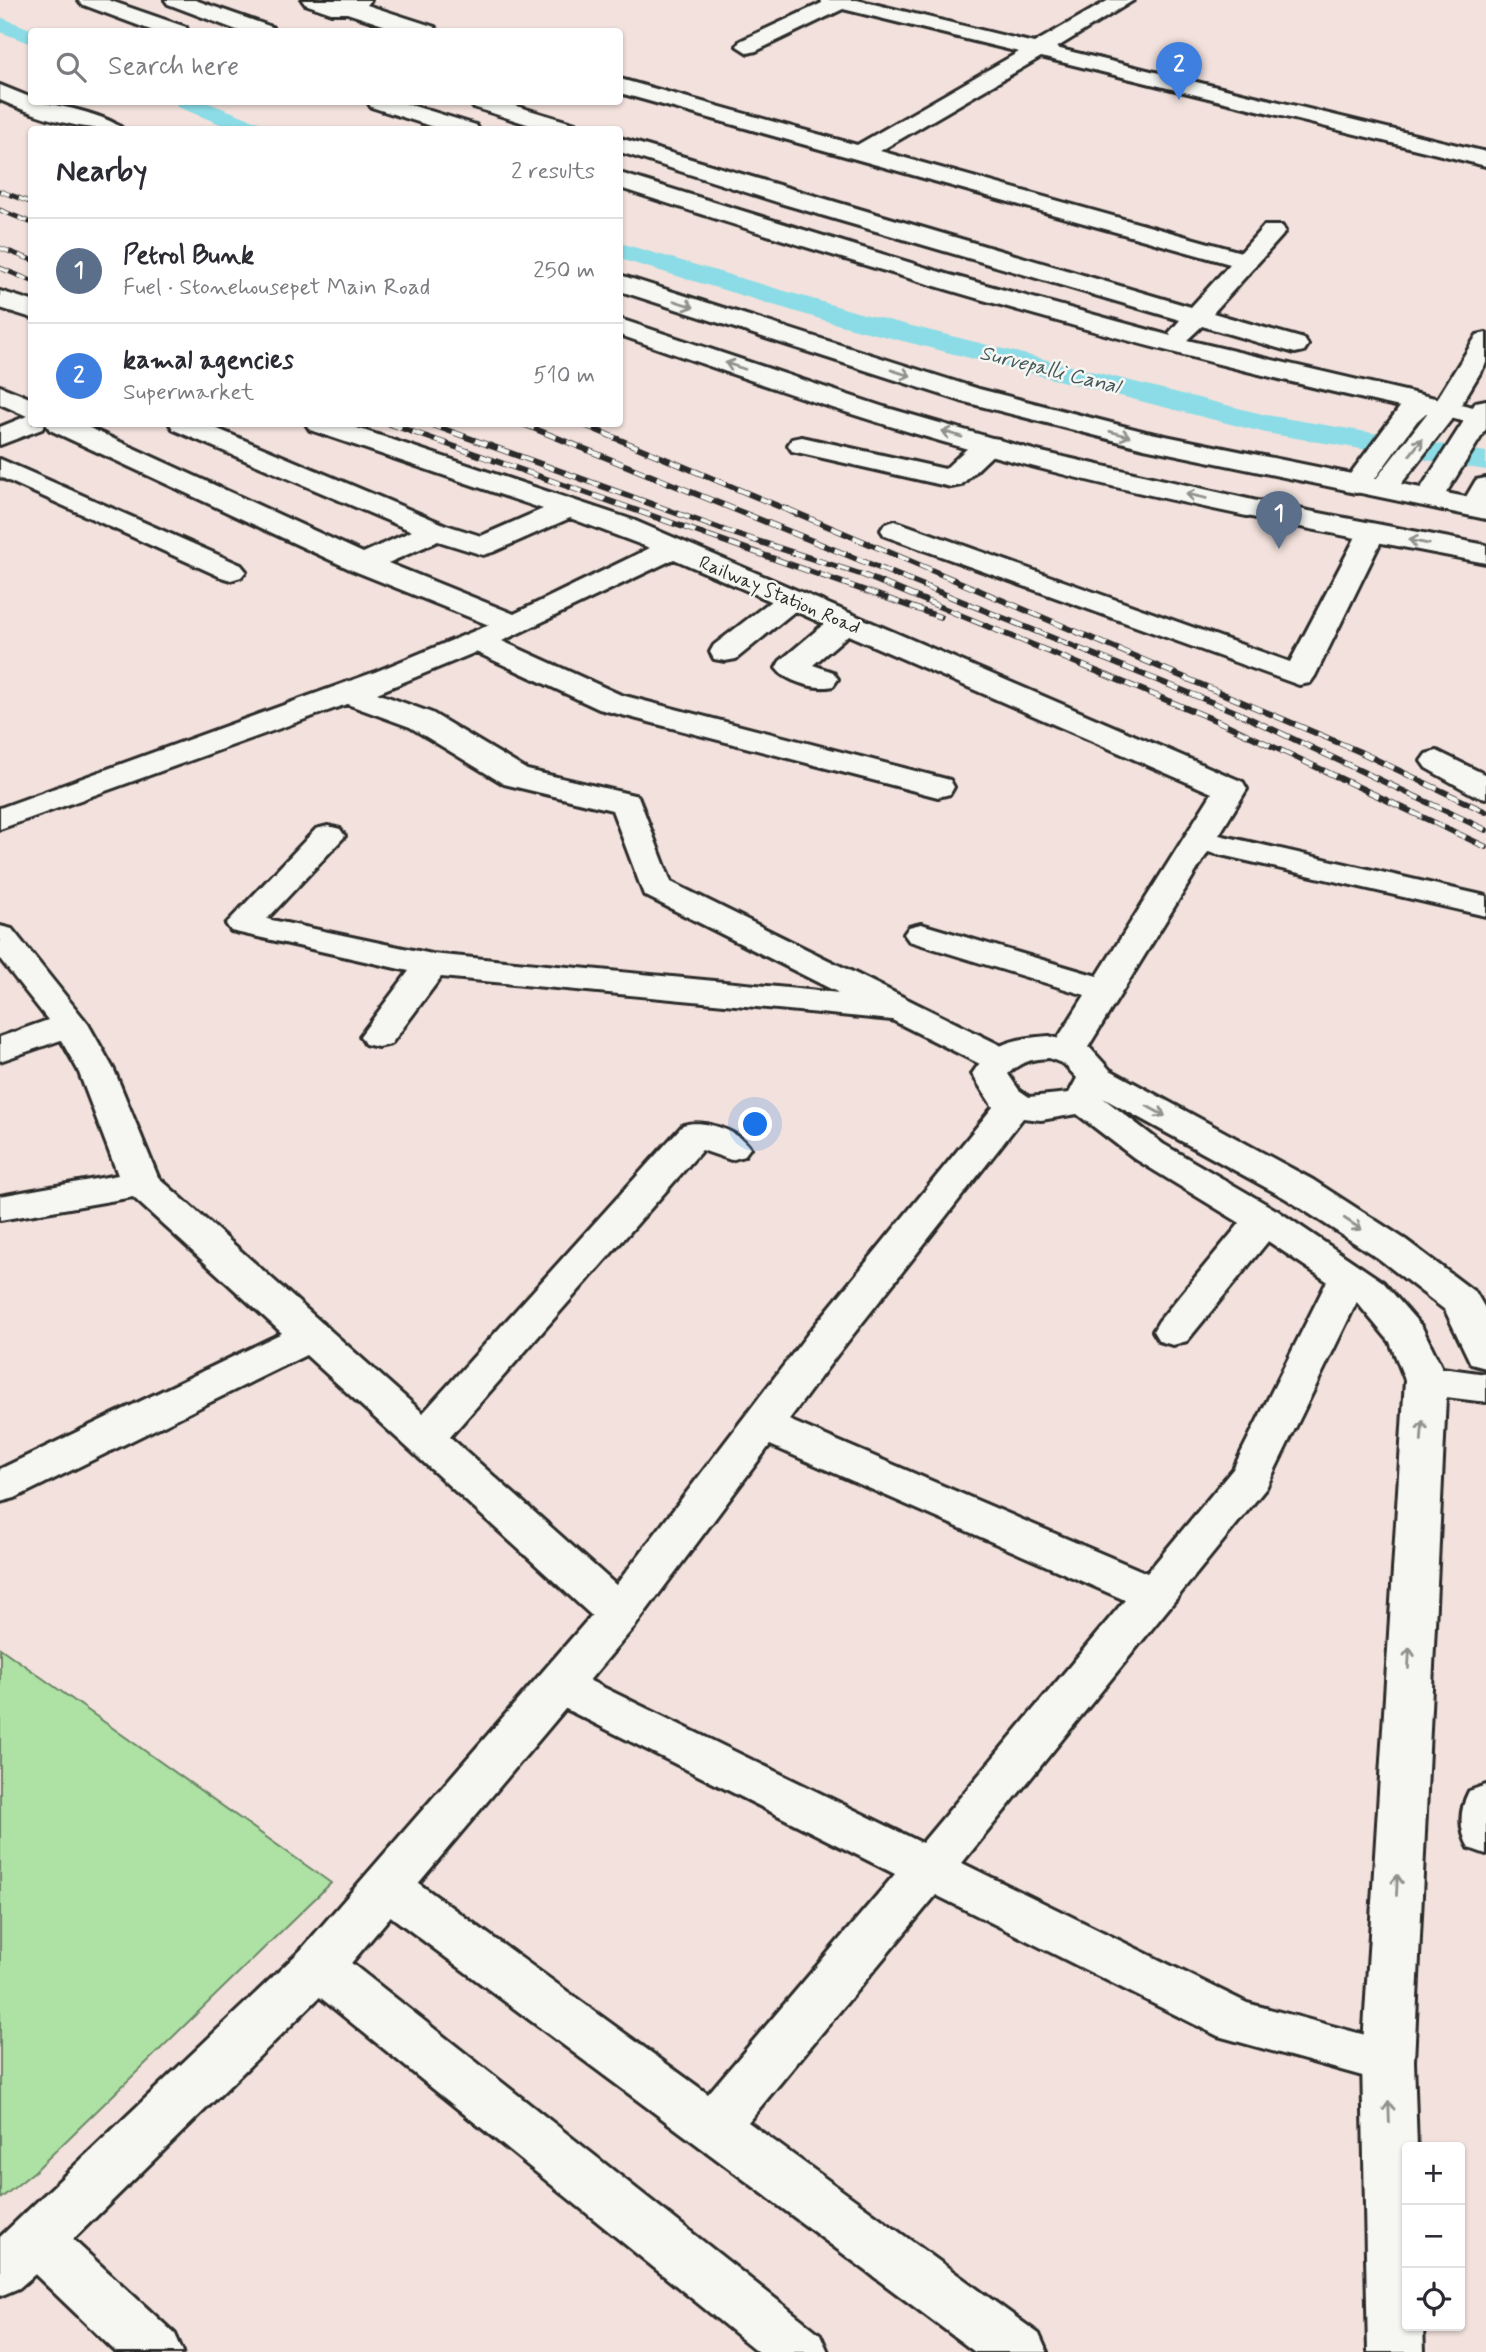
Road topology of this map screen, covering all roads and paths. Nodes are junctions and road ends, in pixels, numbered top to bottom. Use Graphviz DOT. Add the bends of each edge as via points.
graph roads {
  1 [pos="88,0"];
  2 [pos="175,0"];
  3 [pos="312,0"];
  4 [pos="1124,0"];
  5 [pos="836,1"];
  6 [pos="355,3"];
  7 [pos="167,28"];
  8 [pos="253,28"];
  9 [pos="417,28"];
  10 [pos="748,46"];
  11 [pos="1035,50"];
  12 [pos="0,69"];
  13 [pos="28,82"];
  14 [pos="623,87"];
  15 [pos="0,92"];
  16 [pos="28,104"];
  17 [pos="30,105"];
  18 [pos="389,105"];
  19 [pos="491,105"];
  20 [pos="80,111"];
  21 [pos="105,126"];
  22 [pos="455,126"];
  23 [pos="558,126"];
  24 [pos="623,146"];
  25 [pos="862,152"];
  26 [pos="1486,159"];
  27 [pos="623,181"];
  28 [pos="1273,231"];
  29 [pos="1245,261"];
  30 [pos="623,284"];
  31 [pos="0,299"];
  32 [pos="28,309"];
  33 [pos="1198,319"];
  34 [pos="623,328"];
  35 [pos="1486,341"];
  36 [pos="1170,344"];
  37 [pos="1295,345"];
  38 [pos="0,394"];
  39 [pos="28,407"];
  40 [pos="1425,414"];
  41 [pos="1066,420"];
  42 [pos="1481,420"];
  43 [pos="28,425"];
  44 [pos="80,427"];
  45 [pos="191,427"];
  46 [pos="329,427"];
  47 [pos="0,437"];
  48 [pos="802,445"];
  49 [pos="989,445"];
  50 [pos="1027,457"];
  51 [pos="0,467"];
  52 [pos="1375,480"];
  53 [pos="1434,490"];
  54 [pos="1482,499"];
  55 [pos="568,508"];
  56 [pos="895,530"];
  57 [pos="436,531"];
  58 [pos="1371,533"];
  59 [pos="673,548"];
  60 [pos="1486,554"];
  61 [pos="362,564"];
  62 [pos="231,571"];
  63 [pos="792,600"];
  64 [pos="845,622"];
  65 [pos="515,625"];
  66 [pos="477,641"];
  67 [pos="725,652"];
  68 [pos="822,679"];
  69 [pos="347,693"];
  70 [pos="1437,761"];
  71 [pos="938,787"];
  72 [pos="1486,788"];
  73 [pos="0,819"];
  74 [pos="328,836"];
  75 [pos="1199,840"];
  76 [pos="1486,906"];
  77 [pos="920,934"];
  78 [pos="0,936"];
  79 [pos="432,965"];
  80 [pos="1105,990"];
  81 [pos="902,1010"];
  82 [pos="70,1024"];
  83 [pos="378,1036"];
  84 [pos="1069,1049"];
  85 [pos="0,1050"];
  86 [pos="999,1059"];
  87 [pos="1090,1090"];
  88 [pos="1014,1105"];
  89 [pos="731,1148"];
  90 [pos="141,1183"];
  91 [pos="0,1208"];
  92 [pos="1264,1220"];
  93 [pos="1348,1279"];
  94 [pos="1173,1331"];
  95 [pos="310,1336"];
  96 [pos="1486,1354"];
  97 [pos="1426,1380"];
  98 [pos="1486,1388"];
  99 [pos="762,1425"];
  100 [pos="425,1439"];
  101 [pos="0,1486"];
  102 [pos="1154,1594"];
  103 [pos="619,1614"];
  104 [pos="558,1685"];
  105 [pos="1486,1804"];
  106 [pos="1486,1819"];
  107 [pos="1486,1835"];
  108 [pos="929,1869"];
  109 [pos="386,1886"];
  110 [pos="318,1966"];
  111 [pos="1388,2062"];
  112 [pos="714,2125"];
  113 [pos="18,2256"];
  114 [pos="155,2352"];
  115 [pos="800,2352"];
  116 [pos="1019,2352"];
  117 [pos="1396,2352"];
  1 -- 7 [label="street"];
  2 -- 8 [label="street"];
  3 -- 6 [label="street" via="338,9"];
  4 -- 11 [label="street"];
  5 -- 10 [label="street"];
  5 -- 11 [label="street"];
  6 -- 9 [label="street"];
  11 -- 25 [label="street"];
  11 -- 26 [label="street"];
  12 -- 13 [label="street"];
  14 -- 25 [label="street"];
  15 -- 16 [label="street"];
  17 -- 20 [label="street" via="41,110"];
  18 -- 22 [label="street"];
  19 -- 23 [label="street"];
  20 -- 21 [label="street"];
  24 -- 33 [label="street"];
  25 -- 29 [label="street"];
  27 -- 36 [label="street" via="809,243"];
  28 -- 29 [label="street"];
  29 -- 33 [label="street"];
  30 -- 41 [label="street, one-way" via="970,395"];
  31 -- 32 [label="street"];
  33 -- 36 [label="street"];
  33 -- 37 [label="street"];
  49 -- 34 [label="street, one-way"];
  35 -- 40 [label="street"];
  36 -- 40 [label="street"];
  38 -- 39 [label="street"];
  40 -- 42 [label="street"];
  52 -- 40 [label="street, one-way"];
  40 -- 52 [label="street"];
  41 -- 50 [label="street"];
  41 -- 52 [label="street, one-way" via="1144,440"];
  42 -- 53 [label="street"];
  43 -- 47 [label="street"];
  44 -- 61 [label="street"];
  45 -- 57 [label="street"];
  46 -- 55 [label="street, Railway Station Road"];
  48 -- 49 [label="street" via="951,479"];
  49 -- 50 [label="street"];
  58 -- 50 [label="street, one-way"];
  51 -- 62 [label="street"];
  52 -- 53 [label="street"];
  53 -- 54 [label="street"];
  55 -- 57 [label="street" via="483,546"];
  55 -- 59 [label="street, Railway Station Road"];
  56 -- 58 [label="street" via="1298,676"];
  57 -- 61 [label="street"];
  60 -- 58 [label="street, one-way"];
  59 -- 63 [label="street, Railway Station Road"];
  59 -- 65 [label="street"];
  61 -- 65 [label="street"];
  63 -- 64 [label="street, Railway Station Road"];
  63 -- 67 [label="street"];
  64 -- 68 [label="street" via="791,668"];
  64 -- 75 [label="street, Railway Station Road" via="1231,789"];
  65 -- 66 [label="street"];
  66 -- 69 [label="street"];
  66 -- 71 [label="street" via="610,702"];
  69 -- 73 [label="street"];
  69 -- 81 [label="street" via="421,720 516,777 626,803 656,888"];
  70 -- 72 [label="street"];
  74 -- 79 [label="street" via="243,924"];
  75 -- 76 [label="street"];
  75 -- 80 [label="street"];
  77 -- 80 [label="street"];
  78 -- 82 [label="street"];
  79 -- 81 [label="street"];
  79 -- 83 [label="street"];
  80 -- 84 [label="street"];
  81 -- 86 [label="street"];
  82 -- 85 [label="street"];
  82 -- 90 [label="street" via="96,1070"];
  84 -- 86 [label="street" via="1021,1049"];
  84 -- 87 [label="street" via="1089,1065"];
  86 -- 88 [label="street" via="990,1074 995,1091"];
  87 -- 88 [label="street" via="1051,1111"];
  87 -- 92 [label="street" via="1150,1152"];
  87 -- 96 [label="street, one-way" via="1299,1189 1392,1249 1462,1302"];
  88 -- 99 [label="street"];
  89 -- 100 [label="street" via="696,1133"];
  90 -- 91 [label="street"];
  90 -- 95 [label="street"];
  92 -- 93 [label="street"];
  92 -- 94 [label="street"];
  93 -- 97 [label="street" via="1369,1291 1408,1337"];
  93 -- 102 [label="street" via="1251,1477"];
  95 -- 100 [label="street"];
  95 -- 101 [label="street"];
  97 -- 98 [label="street"];
  111 -- 97 [label="street, one-way"];
  99 -- 102 [label="street"];
  99 -- 103 [label="street"];
  100 -- 103 [label="street"];
  102 -- 108 [label="street"];
  103 -- 104 [label="street"];
  104 -- 108 [label="street"];
  104 -- 109 [label="street"];
  105 -- 106 [label="street"];
  106 -- 107 [label="street"];
  108 -- 111 [label="street" via="1236,2021"];
  108 -- 112 [label="street"];
  109 -- 110 [label="street"];
  109 -- 112 [label="street"];
  110 -- 113 [label="street"];
  110 -- 115 [label="street"];
  117 -- 111 [label="street, one-way"];
  112 -- 116 [label="street"];
  113 -- 114 [label="street"];
}
